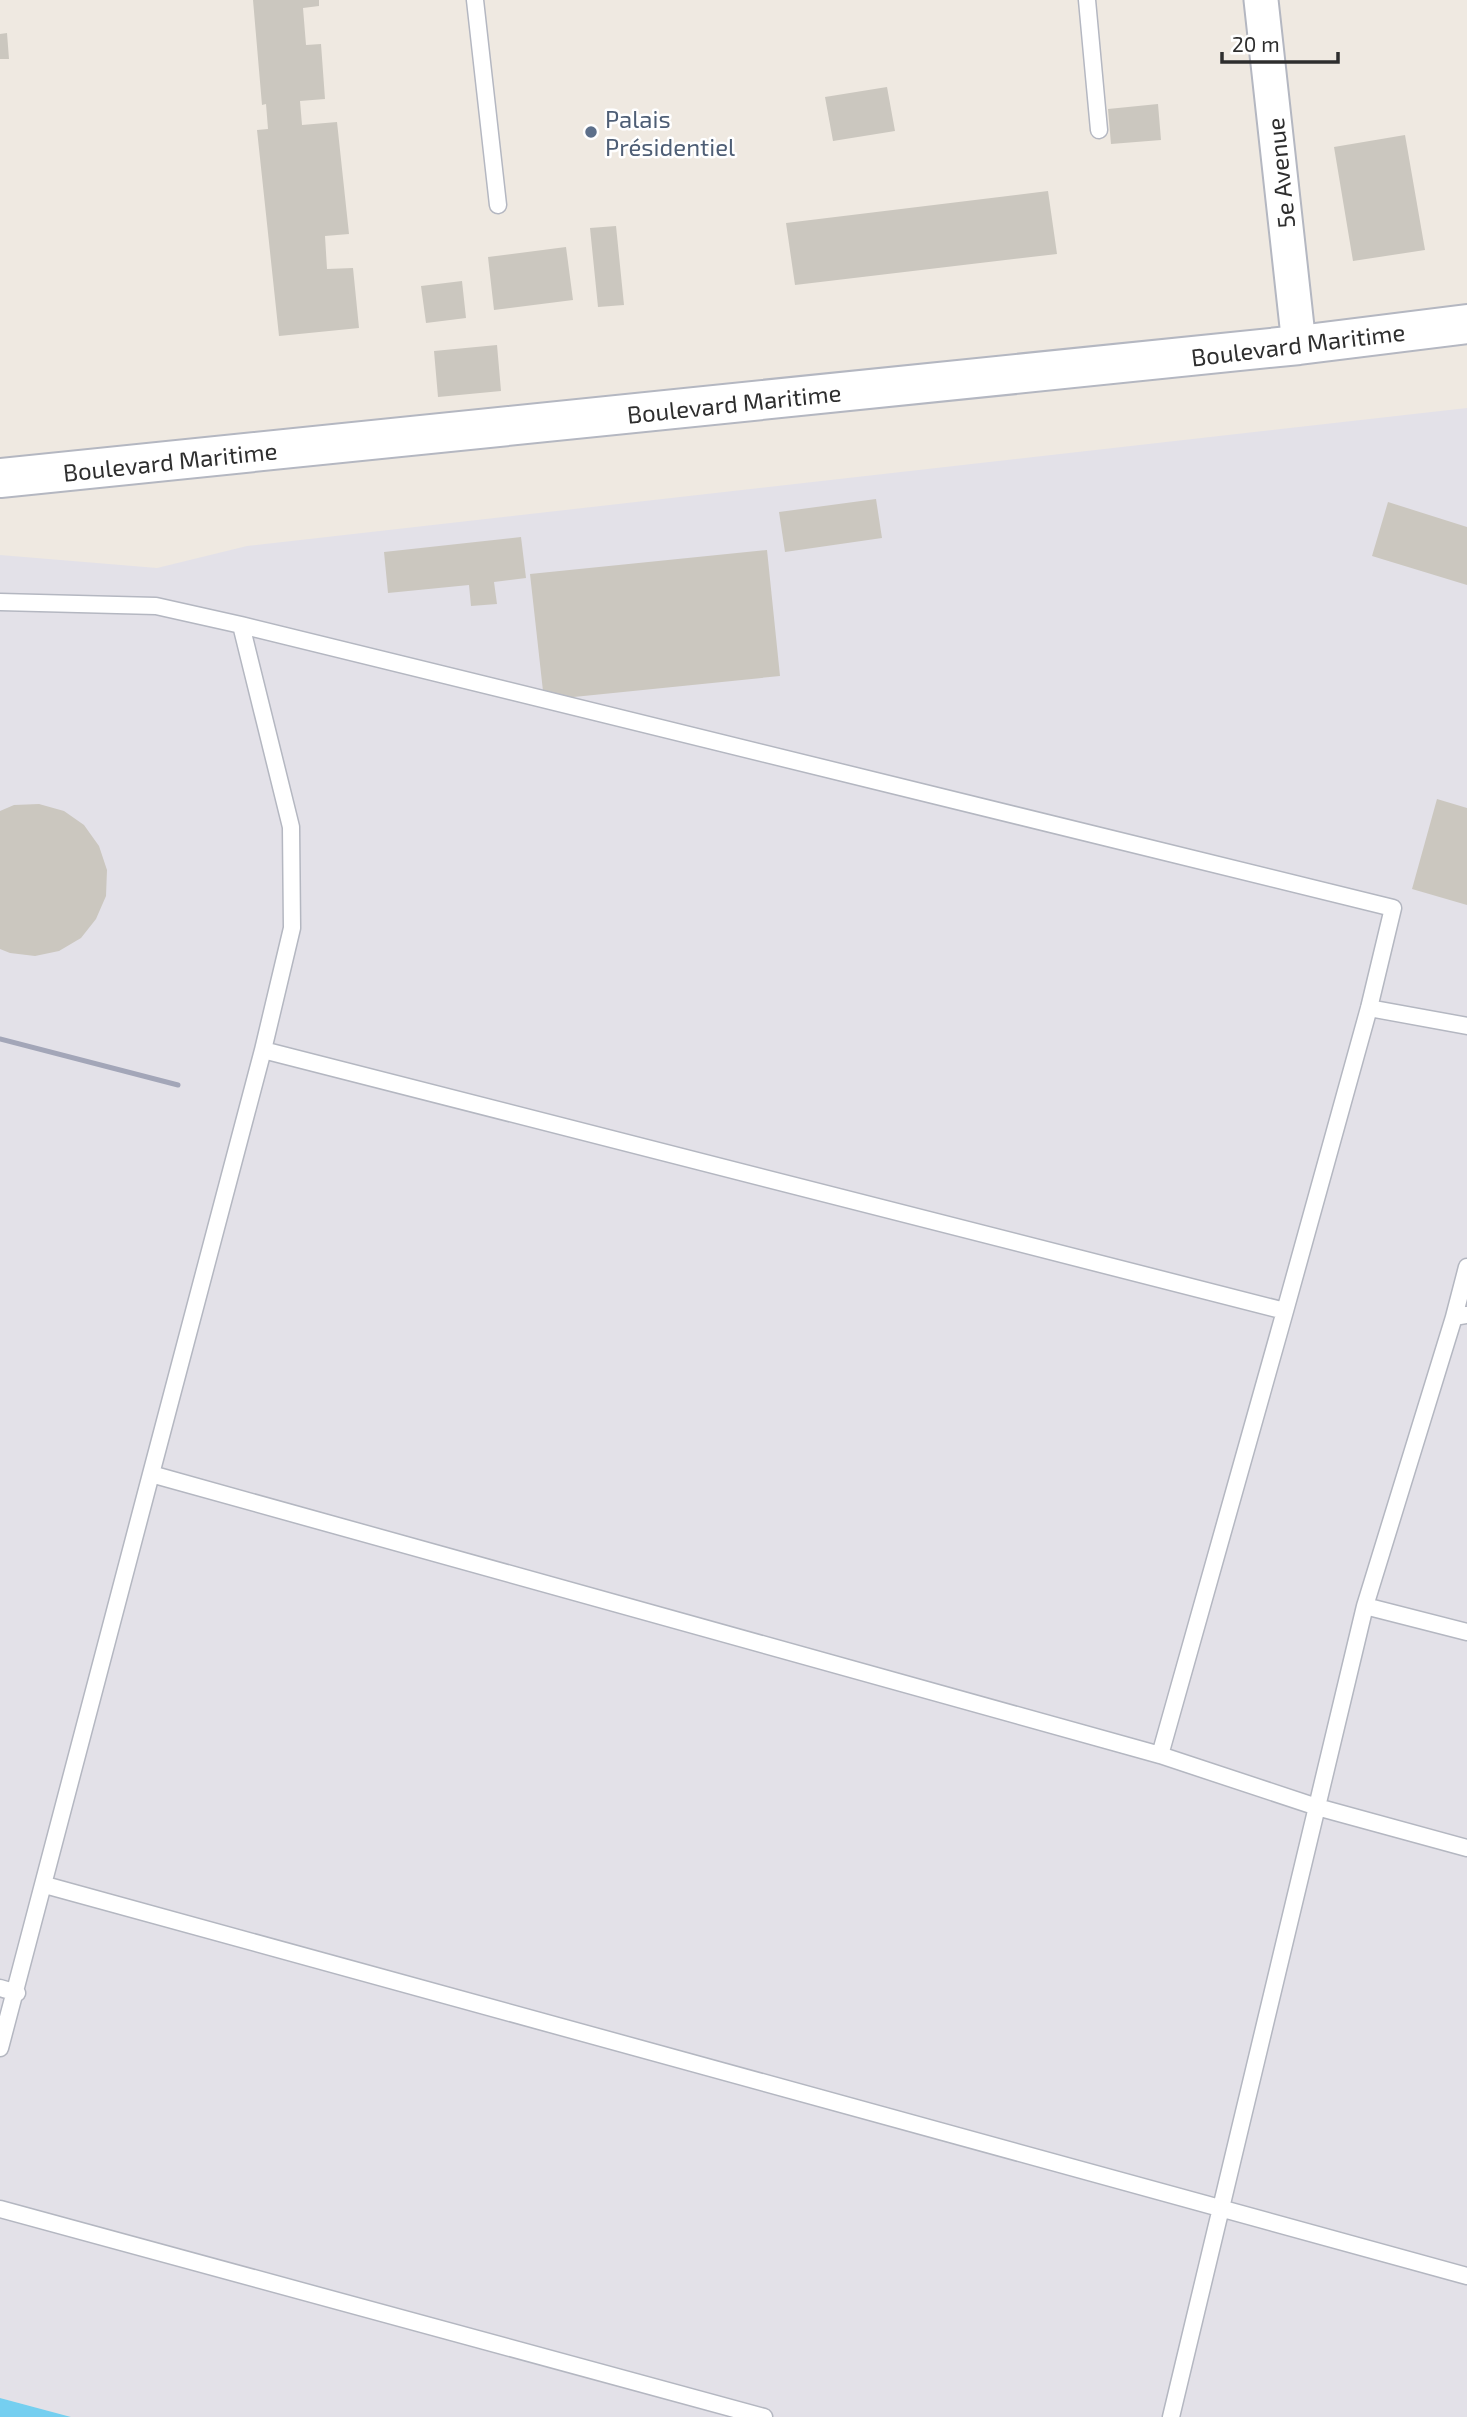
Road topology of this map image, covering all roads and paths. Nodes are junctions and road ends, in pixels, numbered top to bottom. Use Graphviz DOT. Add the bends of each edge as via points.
graph roads {
  1 [pos="475,0"];
  2 [pos="1087,0"];
  3 [pos="1261,0"];
  4 [pos="1099,130"];
  5 [pos="498,205"];
  6 [pos="1467,324"];
  7 [pos="1299,345"];
  8 [pos="0,478"];
  9 [pos="0,603"];
  10 [pos="241,625"];
  11 [pos="1369,1008"];
  12 [pos="1467,1026"];
  13 [pos="263,1050"];
  14 [pos="1467,1268"];
  15 [pos="1285,1311"];
  16 [pos="1461,1316"];
  17 [pos="151,1474"];
  18 [pos="1365,1606"];
  19 [pos="1467,1632"];
  20 [pos="1160,1755"];
  21 [pos="1317,1807"];
  22 [pos="1467,1848"];
  23 [pos="45,1885"];
  24 [pos="0,1988"];
  25 [pos="17,1993"];
  26 [pos="0,2048"];
  27 [pos="0,2209"];
  28 [pos="1220,2210"];
  29 [pos="1467,2276"];
  30 [pos="764,2417"];
  31 [pos="1171,2417"];
  1 -- 5 [label="lane"];
  2 -- 4 [label="lane"];
  3 -- 7 [label="street, 5e Avenue"];
  6 -- 7 [label="street, Boulevard Maritime"];
  7 -- 8 [label="street, Boulevard Maritime"];
  9 -- 10 [label="lane" via="156,606"];
  10 -- 11 [label="lane" via="1393,908"];
  10 -- 13 [label="lane" via="291,827 292,928"];
  11 -- 12 [label="lane"];
  11 -- 15 [label="lane"];
  13 -- 15 [label="lane"];
  13 -- 17 [label="lane"];
  14 -- 16 [label="lane"];
  15 -- 20 [label="lane"];
  16 -- 18 [label="lane"];
  17 -- 20 [label="lane"];
  17 -- 23 [label="lane"];
  18 -- 19 [label="lane"];
  18 -- 21 [label="lane"];
  20 -- 21 [label="lane"];
  21 -- 22 [label="lane"];
  21 -- 28 [label="lane"];
  23 -- 25 [label="lane"];
  23 -- 28 [label="lane"];
  24 -- 25 [label="lane"];
  25 -- 26 [label="lane"];
  27 -- 30 [label="lane"];
  28 -- 29 [label="lane"];
  28 -- 31 [label="lane"];
}
